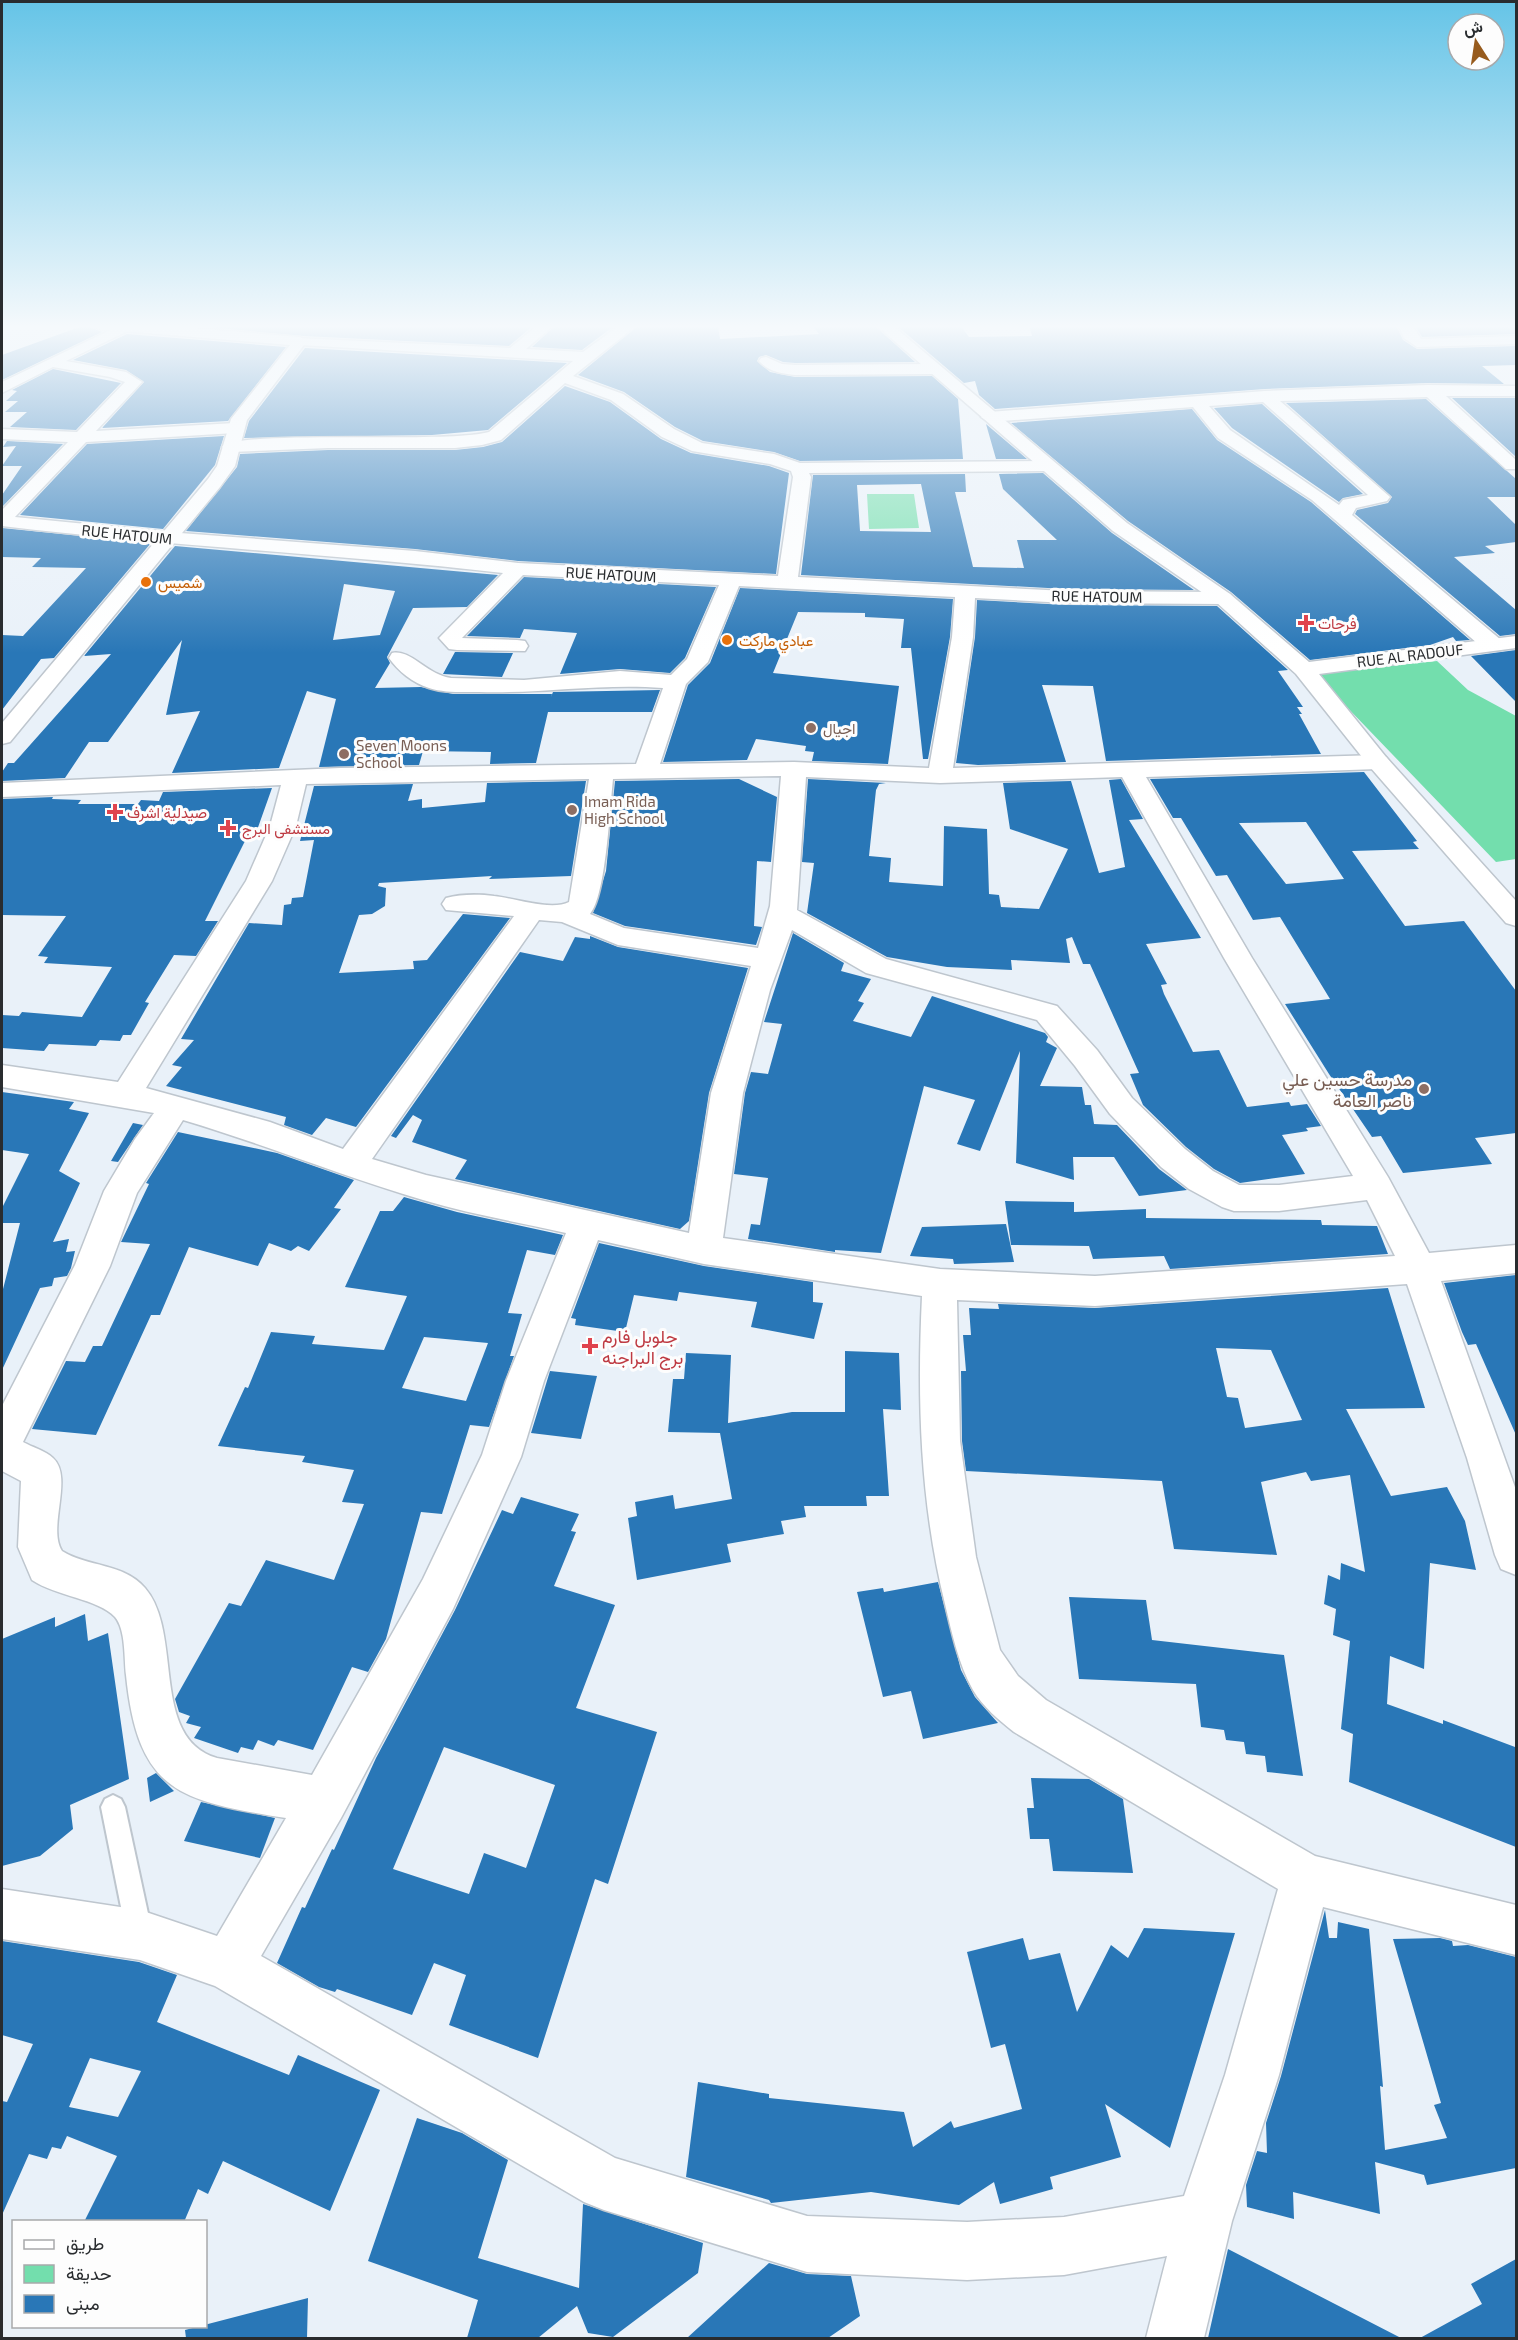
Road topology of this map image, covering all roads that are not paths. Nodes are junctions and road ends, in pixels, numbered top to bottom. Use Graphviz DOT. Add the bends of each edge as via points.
graph roads {
  1 [pos="7,434"];
  2 [pos="83,434"];
  3 [pos="128,434"];
  4 [pos="233,434"];
  5 [pos="497,434"];
  6 [pos="671,434"];
  7 [pos="1009,434"];
  8 [pos="1224,434"];
  9 [pos="1309,434"];
  10 [pos="1480,434"];
  11 [pos="80,437"];
  12 [pos="230,447"];
  13 [pos="1512,465"];
  14 [pos="1045,466"];
  15 [pos="798,468"];
  16 [pos="1342,516"];
  17 [pos="2,521"];
  18 [pos="167,538"];
  19 [pos="518,569"];
  20 [pos="732,579"];
  21 [pos="787,582"];
  22 [pos="965,591"];
  23 [pos="1223,598"];
  24 [pos="1516,642"];
  25 [pos="1493,645"];
  26 [pos="517,646"];
  27 [pos="400,658"];
  28 [pos="1304,669"];
  29 [pos="676,682"];
  30 [pos="2,737"];
  31 [pos="1378,762"];
  32 [pos="1129,768"];
  33 [pos="794,769"];
  34 [pos="646,771"];
  35 [pos="602,772"];
  36 [pos="940,776"];
  37 [pos="295,778"];
  38 [pos="2,790"];
  39 [pos="456,903"];
  40 [pos="532,911"];
  41 [pos="782,913"];
  42 [pos="567,914"];
  43 [pos="1516,917"];
  44 [pos="767,959"];
  45 [pos="2,1076"];
  46 [pos="126,1095"];
  47 [pos="176,1106"];
  48 [pos="350,1165"];
  49 [pos="1376,1186"];
  50 [pos="586,1223"];
  51 [pos="704,1250"];
  52 [pos="1516,1259"];
  53 [pos="1419,1269"];
  54 [pos="940,1284"];
  55 [pos="2,1445"];
  56 [pos="2,1451"];
  57 [pos="1516,1555"];
  58 [pos="324,1801"];
  59 [pos="113,1807"];
  60 [pos="1306,1878"];
  61 [pos="2,1914"];
  62 [pos="1516,1930"];
  63 [pos="140,1935"];
  64 [pos="228,1965"];
  65 [pos="1204,2221"];
  66 [pos="1175,2338"];
  1 -- 11 [label="street"];
  2 -- 11 [label="street"];
  3 -- 11 [label="street"];
  4 -- 12 [label="street"];
  5 -- 12 [label="street" via="472,442 307,442"];
  6 -- 15 [label="street" via="698,447 774,459"];
  7 -- 14 [label="street"];
  8 -- 16 [label="street"];
  9 -- 16 [label="street" via="1381,497 1349,504"];
  10 -- 13 [label="street"];
  11 -- 17 [label="street"];
  12 -- 18 [label="street" via="220,475"];
  14 -- 15 [label="street"];
  14 -- 23 [label="street" via="1120,527"];
  15 -- 21 [label="street" via="802,477"];
  16 -- 25 [label="street"];
  17 -- 18 [label="street, RUE HATOUM"];
  18 -- 19 [label="street, RUE HATOUM"];
  18 -- 30 [label="street"];
  19 -- 20 [label="street, RUE HATOUM"];
  19 -- 26 [label="street" via="450,638 458,644"];
  20 -- 21 [label="street, RUE HATOUM"];
  20 -- 29 [label="street" via="697,662"];
  21 -- 22 [label="street, RUE HATOUM"];
  22 -- 23 [label="street, RUE HATOUM" via="1066,597"];
  22 -- 36 [label="street" via="966,627 943,741"];
  23 -- 28 [label="street"];
  24 -- 25 [label="street, RUE AL RADOUF"];
  25 -- 28 [label="street, RUE AL RADOUF"];
  27 -- 29 [label="street" via="422,677 451,685 524,687 620,678"];
  28 -- 31 [label="street"];
  29 -- 34 [label="street"];
  31 -- 32 [label="street"];
  31 -- 43 [label="street"];
  32 -- 36 [label="street"];
  32 -- 49 [label="street"];
  33 -- 34 [label="street"];
  33 -- 36 [label="street"];
  33 -- 41 [label="street"];
  34 -- 35 [label="street"];
  35 -- 37 [label="street"];
  35 -- 42 [label="street" via="582,907"];
  37 -- 38 [label="street"];
  37 -- 46 [label="street" via="283,826 260,881"];
  39 -- 40 [label="street" via="494,903"];
  40 -- 42 [label="street"];
  40 -- 48 [label="street"];
  41 -- 44 [label="street"];
  41 -- 49 [label="street" via="876,966 1047,1013 1121,1106 1173,1158 1201,1180 1234,1198 1280,1198"];
  42 -- 44 [label="street" via="618,936"];
  44 -- 51 [label="street" via="728,1094"];
  45 -- 46 [label="street"];
  46 -- 47 [label="street"];
  47 -- 48 [label="street" via="270,1134"];
  47 -- 55 [label="street" via="122,1191 92,1266"];
  48 -- 50 [label="street" via="426,1188"];
  49 -- 53 [label="street"];
  50 -- 51 [label="street"];
  50 -- 58 [label="street" via="525,1381 501,1457 468,1531"];
  51 -- 54 [label="street"];
  52 -- 53 [label="street"];
  53 -- 54 [label="street" via="1095,1290"];
  53 -- 57 [label="street" via="1487,1458"];
  54 -- 60 [label="street" via="936,1374 940,1472 951,1544 977,1647 989,1675 1030,1716"];
  56 -- 58 [label="street" via="40,1471 37,1532 41,1558 54,1572 106,1585 128,1600 139,1619 156,1724 171,1754 190,1772 222,1782"];
  58 -- 64 [label="street"];
  59 -- 63 [label="lane"];
  60 -- 62 [label="street"];
  60 -- 65 [label="street" via="1252,2075"];
  61 -- 63 [label="street"];
  63 -- 64 [label="street"];
  64 -- 65 [label="street" via="604,2182 807,2244 967,2250 1064,2246"];
  65 -- 66 [label="street"];
}
